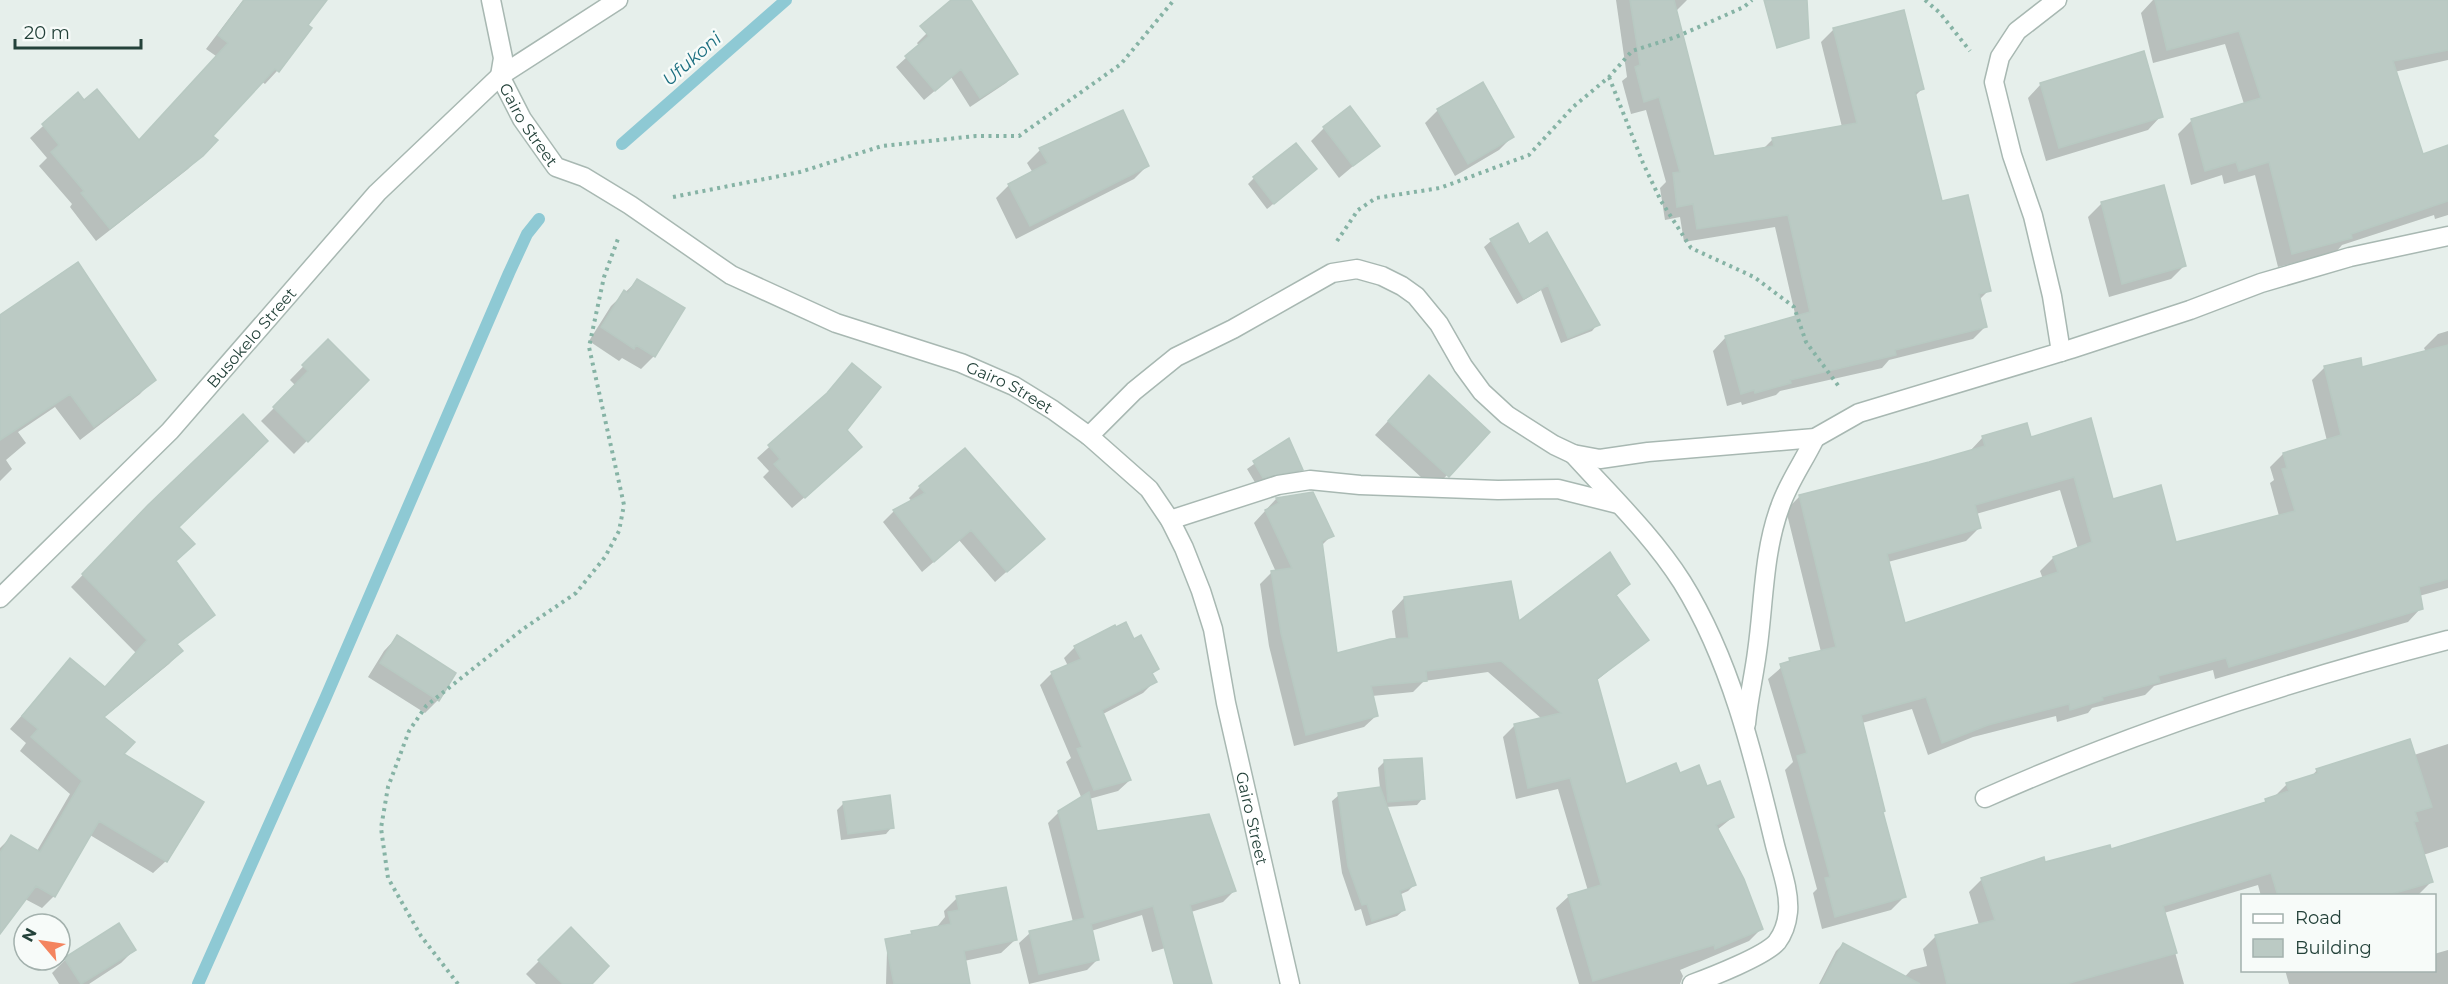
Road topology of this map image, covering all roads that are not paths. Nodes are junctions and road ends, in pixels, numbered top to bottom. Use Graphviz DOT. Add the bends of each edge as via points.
graph roads {
  1 [pos="491,0"];
  2 [pos="618,0"];
  3 [pos="2057,0"];
  4 [pos="500,76"];
  5 [pos="2448,236"];
  6 [pos="2061,352"];
  7 [pos="1089,436"];
  8 [pos="1815,438"];
  9 [pos="1573,454"];
  10 [pos="1618,504"];
  11 [pos="1170,520"];
  12 [pos="0,598"];
  13 [pos="2448,640"];
  14 [pos="1745,726"];
  15 [pos="1985,798"];
  16 [pos="1290,984"];
  17 [pos="1692,984"];
  1 -- 4 [label="street, Gairo Street" via="503,58"];
  2 -- 4 [label="street, Busokelo Street"];
  3 -- 6 [label="street" via="2017,31 2000,57 1994,82 2012,155 2033,216"];
  4 -- 7 [label="street, Gairo Street" via="522,119 556,167 584,177 630,205 731,274 836,323 961,363 1014,386"];
  4 -- 12 [label="street, Busokelo Street" via="377,193 170,431"];
  5 -- 6 [label="street" via="2260,283"];
  6 -- 8 [label="street" via="1858,413"];
  7 -- 9 [label="street" via="1134,391 1176,357 1332,273 1357,269 1369,270 1416,296 1439,324 1482,392 1507,415"];
  7 -- 11 [label="street, Gairo Street" via="1149,489"];
  8 -- 9 [label="street" via="1600,459"];
  8 -- 14 [label="street" via="1775,523"];
  9 -- 10 [label="street"];
  10 -- 11 [label="street" via="1558,489 1360,485 1310,480 1278,485"];
  10 -- 14 [label="street" via="1657,546 1682,582 1708,632"];
  11 -- 16 [label="street, Gairo Street" via="1197,580 1213,629"];
  13 -- 15 [label="street" via="2345,667 2152,729"];
  14 -- 17 [label="street" via="1788,913 1776,943 1763,953"];
}
